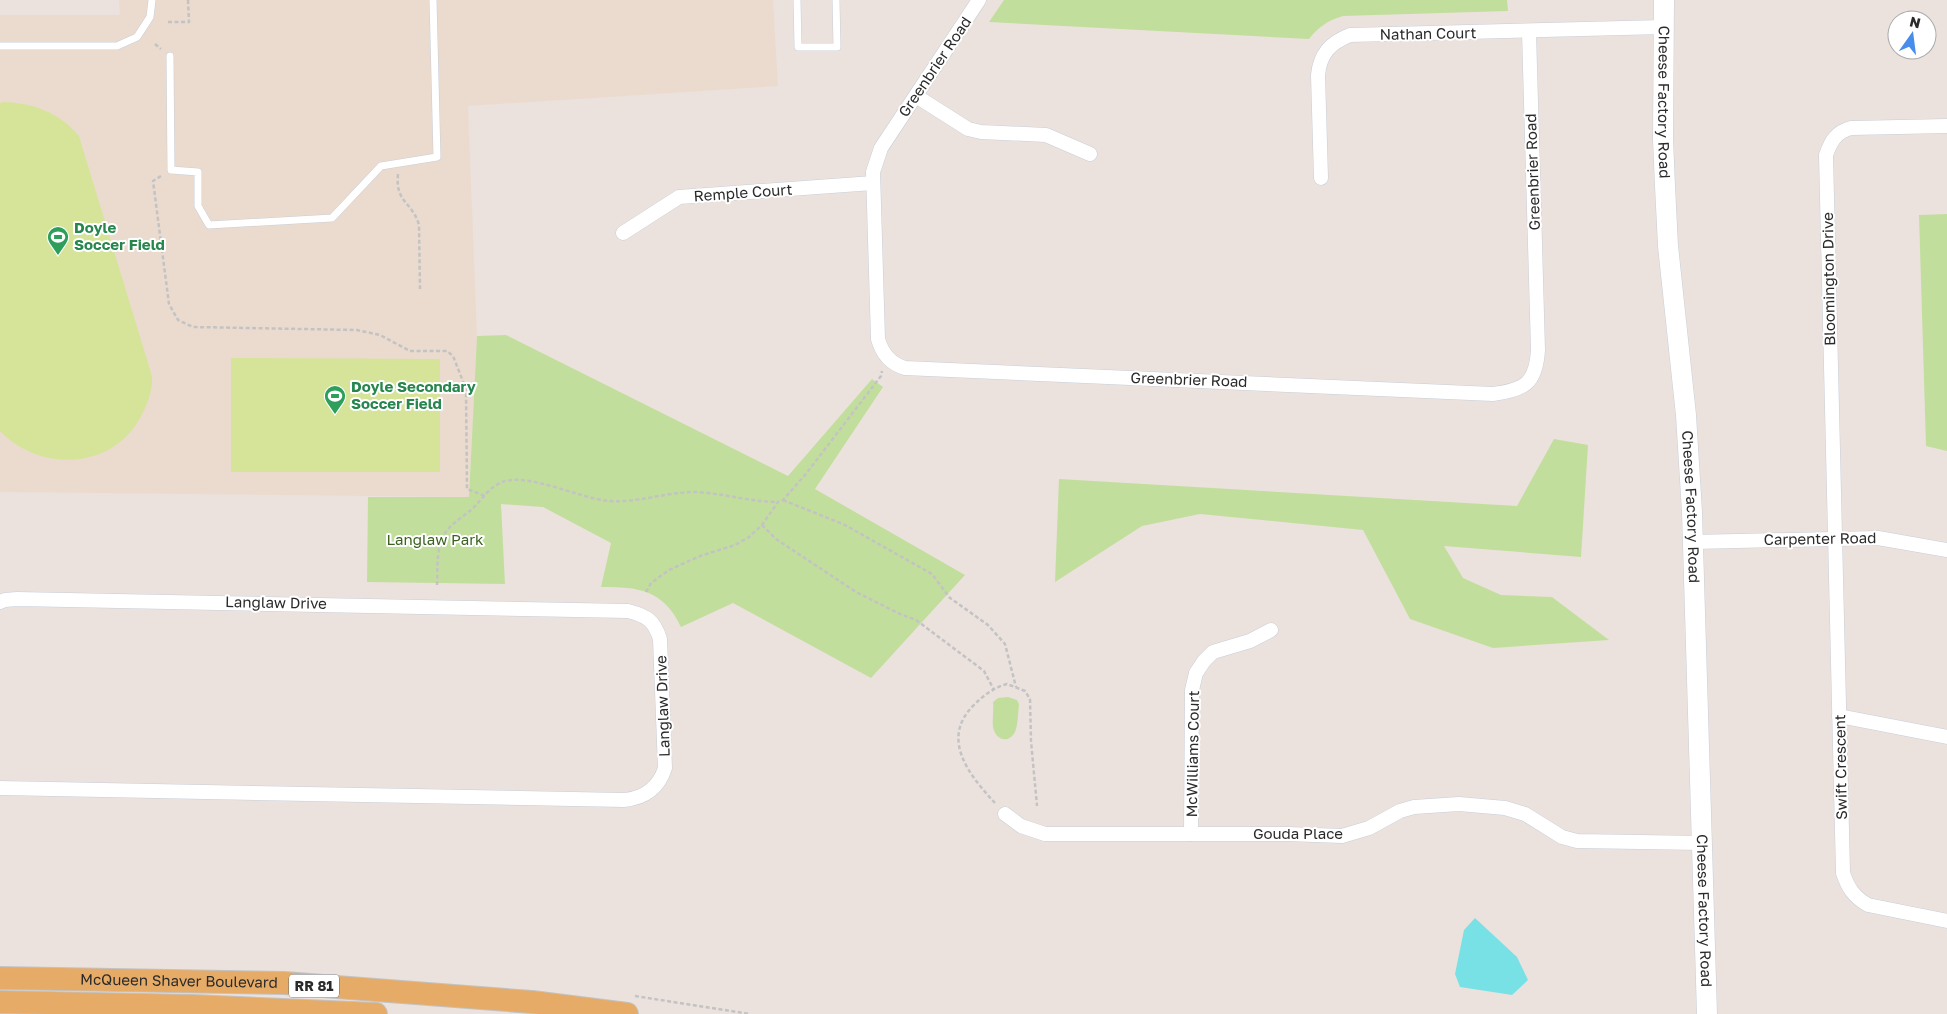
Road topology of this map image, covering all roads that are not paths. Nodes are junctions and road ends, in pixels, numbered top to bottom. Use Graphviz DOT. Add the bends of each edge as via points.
graph roads {
  1 [pos="152,0"];
  2 [pos="433,0"];
  3 [pos="797,0"];
  4 [pos="836,0"];
  5 [pos="979,0"];
  6 [pos="1664,0"];
  7 [pos="1664,27"];
  8 [pos="1529,32"];
  9 [pos="0,46"];
  10 [pos="170,56"];
  11 [pos="916,96"];
  12 [pos="1947,126"];
  13 [pos="1090,154"];
  14 [pos="1321,178"];
  15 [pos="873,183"];
  16 [pos="623,233"];
  17 [pos="1835,538"];
  18 [pos="1693,542"];
  19 [pos="1947,550"];
  20 [pos="0,602"];
  21 [pos="1271,630"];
  22 [pos="1839,716"];
  23 [pos="1947,737"];
  24 [pos="0,788"];
  25 [pos="1005,814"];
  26 [pos="1191,834"];
  27 [pos="1702,843"];
  28 [pos="1947,921"];
  29 [pos="0,978"];
  30 [pos="0,1002"];
  31 [pos="376,1014"];
  32 [pos="627,1014"];
  33 [pos="1707,1014"];
  1 -- 9 [label="lane" via="150,17 137,37 117,46"];
  2 -- 10 [label="lane" via="437,157 381,166 332,218 209,225 198,206 198,172 171,170"];
  3 -- 4 [label="lane" via="798,47 837,47"];
  5 -- 11 [label="street, Greenbrier Road"];
  6 -- 7 [label="main road, Cheese Factory Road"];
  7 -- 8 [label="street, Nathan Court"];
  7 -- 18 [label="main road, Cheese Factory Road" via="1668,246 1686,414"];
  8 -- 14 [label="street, Nathan Court" via="1350,35 1339,39 1324,53 1319,63"];
  8 -- 15 [label="street, Greenbrier Road" via="1538,350 1535,372 1530,381 1509,392 1493,394 897,366 880,348 878,339"];
  11 -- 13 [label="street" via="968,129 1046,135"];
  11 -- 15 [label="street, Greenbrier Road" via="881,148"];
  12 -- 17 [label="street, Bloomington Drive" via="1842,130 1835,136 1826,155"];
  15 -- 16 [label="street, Remple Court" via="679,197"];
  17 -- 18 [label="street, Carpenter Road"];
  17 -- 19 [label="street, Carpenter Road" via="1886,538"];
  17 -- 22 [label="street, Swift Crescent"];
  18 -- 27 [label="main road, Cheese Factory Road"];
  20 -- 24 [label="street, Langlaw Drive" via="17,599 628,611 650,620 660,640 665,768 653,788 636,798 624,800"];
  21 -- 26 [label="street, McWilliams Court" via="1250,641 1213,652 1196,673 1192,690"];
  22 -- 23 [label="street"];
  22 -- 28 [label="street, Swift Crescent" via="1843,873 1847,885 1856,898 1868,904"];
  25 -- 26 [label="street, Gouda Place" via="1021,826 1045,834"];
  26 -- 27 [label="street, Gouda Place" via="1342,836 1369,828 1414,807 1459,804 1515,811 1562,837 1577,841"];
  27 -- 33 [label="main road, Cheese Factory Road"];
  29 -- 32 [label="main road, McQueen Shaver Boulevard / RR 81" via="284,984 532,1002"];
  30 -- 31 [label="main road, McQueen Shaver Boulevard / RR 81"];
}
